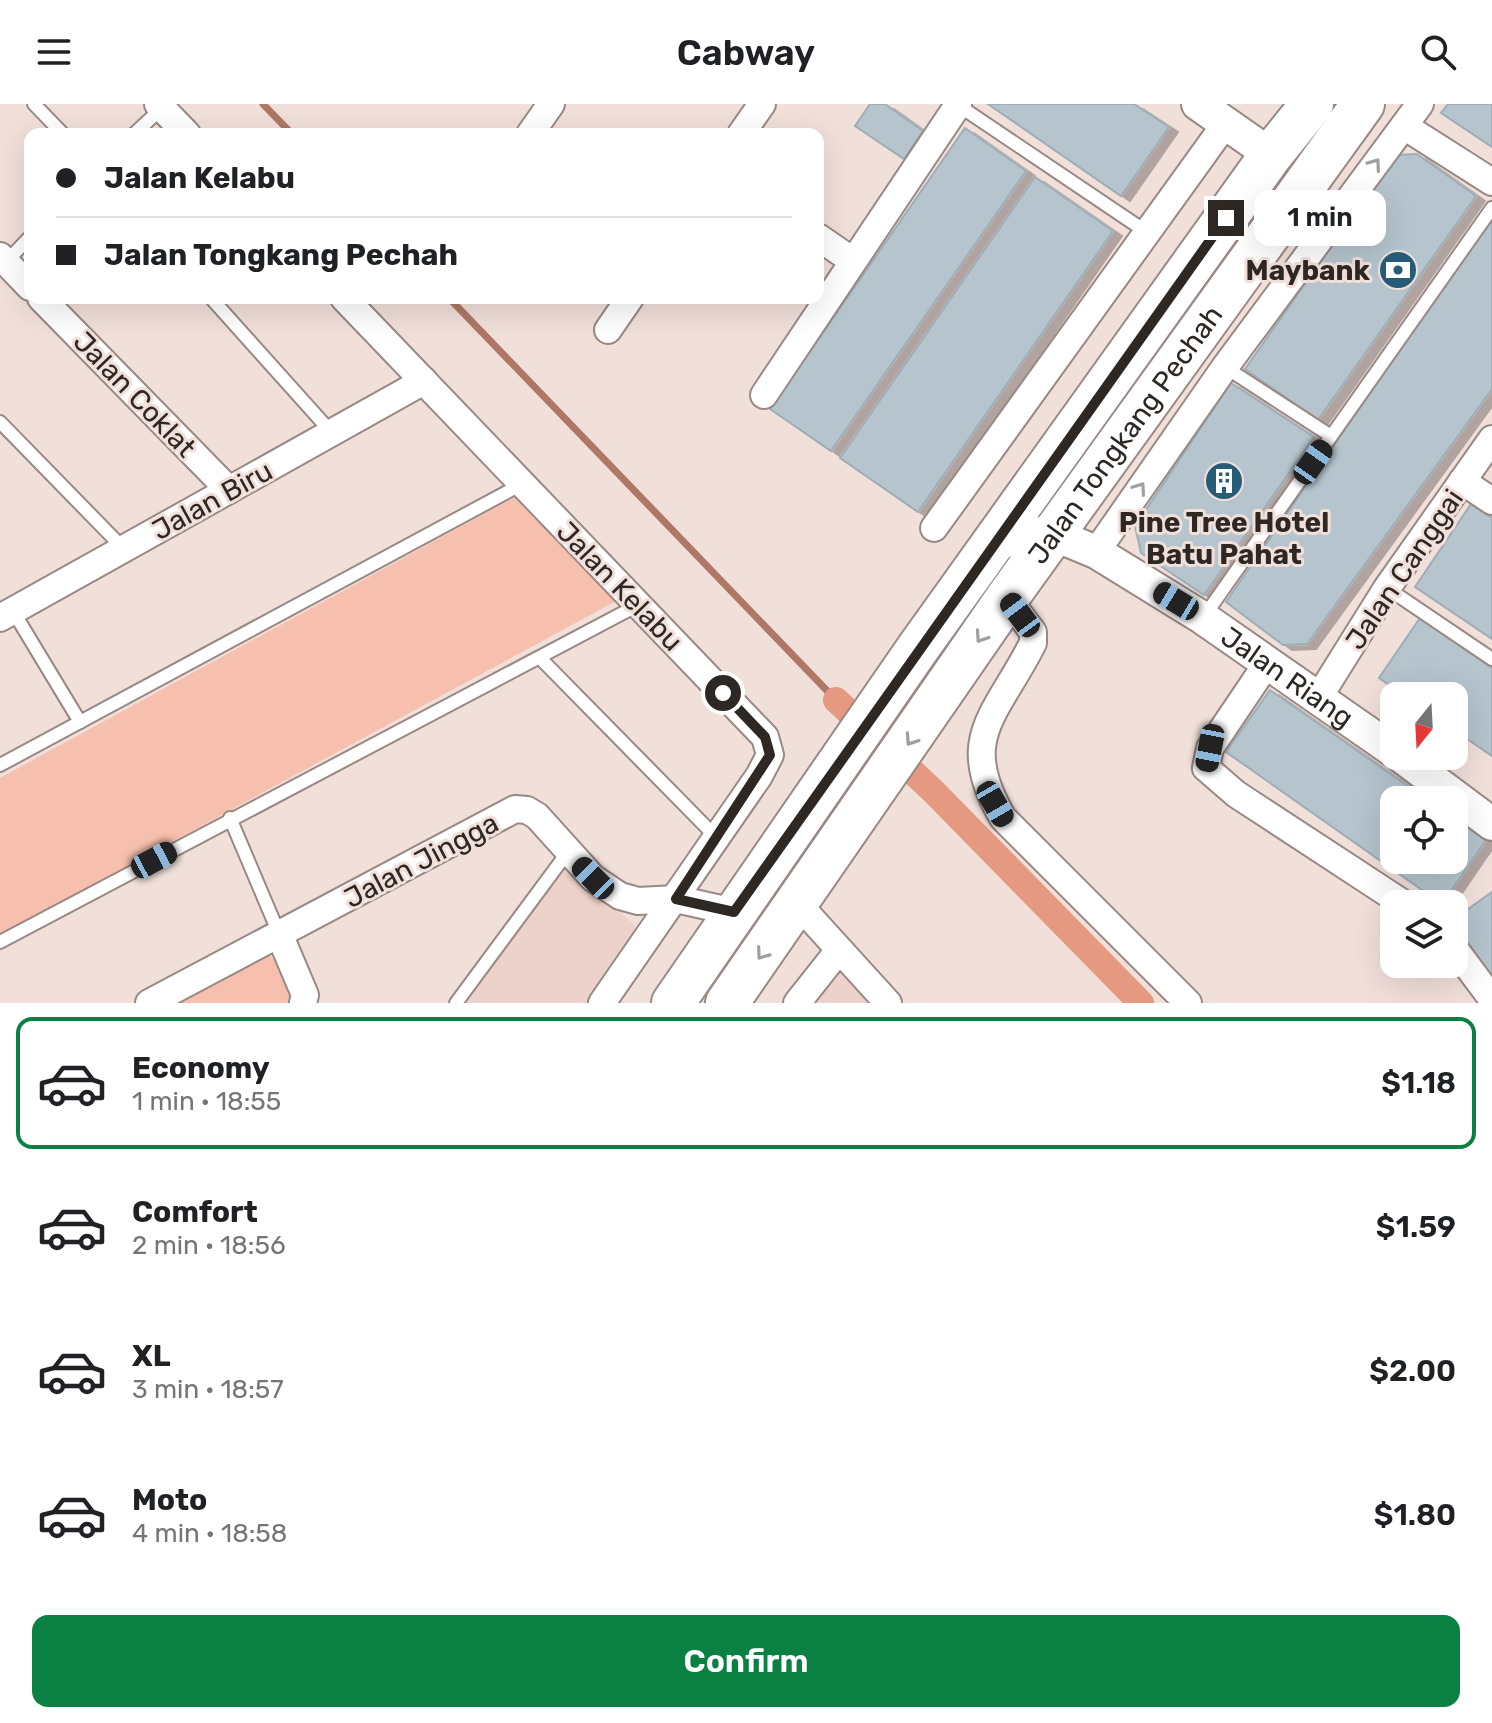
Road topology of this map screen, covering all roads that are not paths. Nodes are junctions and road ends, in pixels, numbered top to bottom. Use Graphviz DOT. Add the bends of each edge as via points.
graph roads {
  1 [pos="34,104"];
  2 [pos="551,104"];
  3 [pos="762,104"];
  4 [pos="1198,104"];
  5 [pos="1312,104"];
  6 [pos="1341,104"];
  7 [pos="1363,104"];
  8 [pos="1420,104"];
  9 [pos="957,105"];
  10 [pos="160,106"];
  11 [pos="1226,123"];
  12 [pos="1404,126"];
  13 [pos="57,128"];
  14 [pos="140,128"];
  15 [pos="181,128"];
  16 [pos="534,128"];
  17 [pos="745,128"];
  18 [pos="1271,155"];
  19 [pos="1492,182"];
  20 [pos="1492,208"];
  21 [pos="1148,233"];
  22 [pos="824,241"];
  23 [pos="24,242"];
  24 [pos="3,259"];
  25 [pos="853,261"];
  26 [pos="1240,274"];
  27 [pos="24,281"];
  28 [pos="47,304"];
  29 [pos="216,304"];
  30 [pos="350,304"];
  31 [pos="626,304"];
  32 [pos="608,330"];
  33 [pos="1225,367"];
  34 [pos="424,381"];
  35 [pos="764,395"];
  36 [pos="0,422"];
  37 [pos="332,433"];
  38 [pos="1331,436"];
  39 [pos="1492,439"];
  40 [pos="1462,481"];
  41 [pos="522,484"];
  42 [pos="229,490"];
  43 [pos="1492,501"];
  44 [pos="934,528"];
  45 [pos="1055,535"];
  46 [pos="990,546"];
  47 [pos="124,549"];
  48 [pos="1096,552"];
  49 [pos="1387,588"];
  50 [pos="1007,598"];
  51 [pos="638,605"];
  52 [pos="4,608"];
  53 [pos="1203,618"];
  54 [pos="540,658"];
  55 [pos="1492,659"];
  56 [pos="1266,665"];
  57 [pos="1317,700"];
  58 [pos="80,722"];
  59 [pos="1380,742"];
  60 [pos="0,765"];
  61 [pos="1420,770"];
  62 [pos="230,818"];
  63 [pos="1492,824"];
  64 [pos="717,838"];
  65 [pos="567,853"];
  66 [pos="1383,890"];
  67 [pos="676,899"];
  68 [pos="798,904"];
  69 [pos="734,912"];
  70 [pos="280,936"];
  71 [pos="0,942"];
  72 [pos="839,950"];
  73 [pos="1468,967"];
  74 [pos="1492,999"];
  75 [pos="149,1003"];
  76 [pos="303,1003"];
  77 [pos="456,1003"];
  78 [pos="602,1003"];
  79 [pos="673,1003"];
  80 [pos="727,1003"];
  81 [pos="797,1003"];
  82 [pos="888,1003"];
  83 [pos="1188,1003"];
  1 -- 13 [label="lane"];
  2 -- 16 [label="street"];
  3 -- 17 [label="street"];
  4 -- 11 [label="street"];
  5 -- 18 [label="main road, Jalan Tongkang Pechah"];
  6 -- 18 [label="main road" via="1305,148"];
  7 -- 26 [label="main road, Jalan Tongkang Pechah"];
  8 -- 12 [label="street"];
  9 -- 21 [label="lane"];
  9 -- 25 [label="street"];
  10 -- 14 [label="lane"];
  10 -- 15 [label="street"];
  11 -- 18 [label="street"];
  11 -- 21 [label="street"];
  12 -- 19 [label="street"];
  33 -- 12 [label="street, one-way"];
  18 -- 26 [label="main road" via="1276,181 1244,243"];
  18 -- 46 [label="main road, Jalan Tongkang Pechah"];
  20 -- 38 [label="lane"];
  21 -- 44 [label="street"];
  22 -- 25 [label="street"];
  23 -- 24 [label="lane"];
  24 -- 27 [label="street"];
  25 -- 35 [label="street"];
  26 -- 45 [label="main road, Jalan Tongkang Pechah"];
  28 -- 42 [label="street, Jalan Coklat"];
  29 -- 37 [label="lane"];
  30 -- 34 [label="street, Jalan Kelabu"];
  31 -- 32 [label="street"];
  33 -- 38 [label="lane"];
  48 -- 33 [label="street, one-way"];
  34 -- 37 [label="street, Jalan Biru"];
  34 -- 41 [label="street, Jalan Kelabu"];
  36 -- 47 [label="lane"];
  37 -- 42 [label="street, Jalan Biru"];
  38 -- 53 [label="lane"];
  39 -- 40 [label="street, Jalan Canggai"];
  40 -- 43 [label="street"];
  40 -- 49 [label="street, Jalan Canggai"];
  41 -- 51 [label="street, Jalan Kelabu"];
  41 -- 58 [label="lane"];
  42 -- 47 [label="street, Jalan Biru"];
  45 -- 46 [label="street" via="1033,533"];
  45 -- 48 [label="street, Jalan Riang"];
  45 -- 50 [label="main road, Jalan Tongkang Pechah"];
  46 -- 69 [label="main road, Jalan Tongkang Pechah"];
  47 -- 52 [label="street, Jalan Biru"];
  48 -- 53 [label="street, Jalan Riang"];
  49 -- 55 [label="lane"];
  49 -- 57 [label="street, Jalan Canggai"];
  50 -- 68 [label="main road, Jalan Tongkang Pechah, one-way"];
  50 -- 83 [label="street" via="1033,632 1033,643 985,733 979,752 986,789 1003,818"];
  51 -- 54 [label="lane"];
  51 -- 64 [label="street, Jalan Kelabu" via="765,737 770,755"];
  52 -- 58 [label="lane"];
  53 -- 56 [label="street, Jalan Riang"];
  54 -- 62 [label="lane"];
  54 -- 64 [label="lane"];
  56 -- 57 [label="street, Jalan Riang"];
  56 -- 66 [label="street" via="1210,748 1206,768 1236,794"];
  57 -- 59 [label="street, Jalan Riang"];
  58 -- 60 [label="lane"];
  61 -- 63 [label="street"];
  62 -- 70 [label="lane"];
  62 -- 71 [label="lane"];
  64 -- 67 [label="street, Jalan Kelabu"];
  65 -- 67 [label="street, Jalan Jingga" via="620,896 638,901"];
  65 -- 70 [label="street, Jalan Jingga" via="537,816 515,809"];
  65 -- 77 [label="lane"];
  67 -- 69 [label="street, Jalan Jingga"];
  67 -- 78 [label="street, Jalan Kelabu"];
  68 -- 72 [label="street"];
  68 -- 80 [label="main road, Jalan Tongkang Pechah, one-way"];
  69 -- 79 [label="main road, Jalan Tongkang Pechah"];
  70 -- 75 [label="street, Jalan Jingga"];
  70 -- 76 [label="street" via="305,995"];
  72 -- 81 [label="street"];
  72 -- 82 [label="street"];
  73 -- 74 [label="street"];
}
